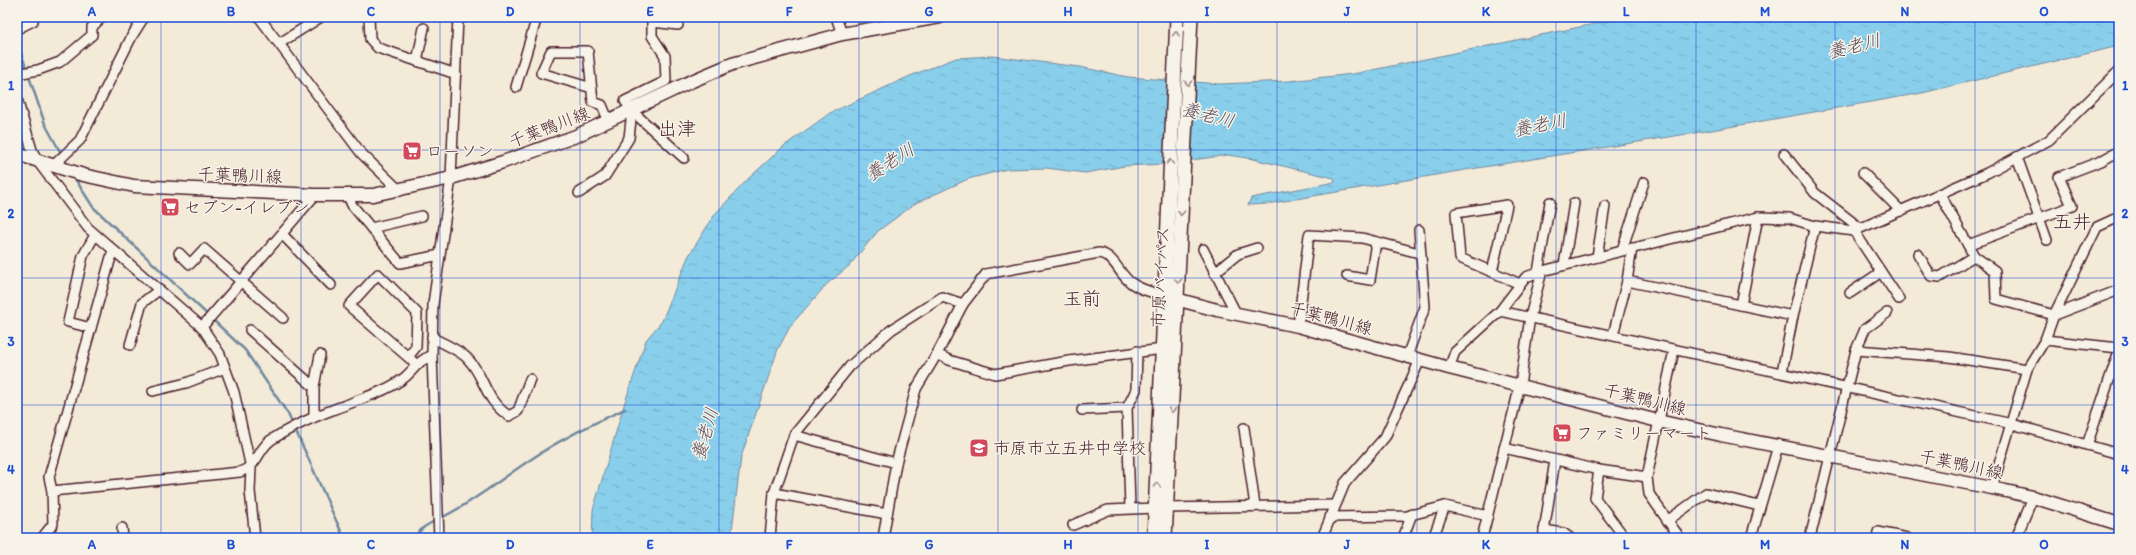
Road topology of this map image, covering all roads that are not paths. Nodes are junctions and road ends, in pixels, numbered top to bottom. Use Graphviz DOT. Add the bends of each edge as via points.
graph roads {
  1 [pos="144,17"];
  2 [pos="259,17"];
  3 [pos="322,17"];
  4 [pos="369,17"];
  5 [pos="458,17"];
  6 [pos="537,17"];
  7 [pos="836,17"];
  8 [pos="940,17"];
  9 [pos="1177,17"];
  10 [pos="1191,17"];
  11 [pos="100,19"];
  12 [pos="652,19"];
  13 [pos="33,21"];
  14 [pos="678,25"];
  15 [pos="424,28"];
  16 [pos="17,30"];
  17 [pos="842,34"];
  18 [pos="280,42"];
  19 [pos="417,61"];
  20 [pos="2119,71"];
  21 [pos="17,74"];
  22 [pos="456,74"];
  23 [pos="516,87"];
  24 [pos="592,88"];
  25 [pos="17,99"];
  26 [pos="632,111"];
  27 [pos="609,122"];
  28 [pos="2119,151"];
  29 [pos="17,154"];
  30 [pos="1784,154"];
  31 [pos="2018,157"];
  32 [pos="684,158"];
  33 [pos="38,162"];
  34 [pos="53,166"];
  35 [pos="1863,173"];
  36 [pos="451,178"];
  37 [pos="1644,182"];
  38 [pos="400,191"];
  39 [pos="579,193"];
  40 [pos="1940,194"];
  41 [pos="315,195"];
  42 [pos="348,196"];
  43 [pos="1550,202"];
  44 [pos="1574,204"];
  45 [pos="1605,206"];
  46 [pos="1901,211"];
  47 [pos="422,216"];
  48 [pos="1758,217"];
  49 [pos="2119,217"];
  50 [pos="2039,219"];
  51 [pos="1815,226"];
  52 [pos="371,228"];
  53 [pos="1419,230"];
  54 [pos="1857,230"];
  55 [pos="282,234"];
  56 [pos="95,235"];
  57 [pos="2047,240"];
  58 [pos="1376,242"];
  59 [pos="1968,245"];
  60 [pos="1256,248"];
  61 [pos="1632,248"];
  62 [pos="1203,249"];
  63 [pos="113,250"];
  64 [pos="1622,250"];
  65 [pos="179,253"];
  66 [pos="1419,254"];
  67 [pos="1918,254"];
  68 [pos="440,255"];
  69 [pos="1974,256"];
  70 [pos="1597,257"];
  71 [pos="1564,265"];
  72 [pos="1540,271"];
  73 [pos="1492,272"];
  74 [pos="1881,272"];
  75 [pos="1214,273"];
  76 [pos="1347,276"];
  77 [pos="241,281"];
  78 [pos="1627,281"];
  79 [pos="1520,284"];
  80 [pos="331,285"];
  81 [pos="159,290"];
  82 [pos="2119,290"];
  83 [pos="1850,293"];
  84 [pos="1171,297"];
  85 [pos="1900,299"];
  86 [pos="963,304"];
  87 [pos="1742,305"];
  88 [pos="1500,311"];
  89 [pos="1236,313"];
  90 [pos="1887,313"];
  91 [pos="2054,315"];
  92 [pos="1793,316"];
  93 [pos="1530,317"];
  94 [pos="283,318"];
  95 [pos="1298,326"];
  96 [pos="202,327"];
  97 [pos="91,328"];
  98 [pos="250,330"];
  99 [pos="1613,335"];
  100 [pos="432,337"];
  101 [pos="2045,340"];
  102 [pos="130,345"];
  103 [pos="1163,349"];
  104 [pos="2119,349"];
  105 [pos="1674,350"];
  106 [pos="1856,350"];
  107 [pos="1137,351"];
  108 [pos="937,354"];
  109 [pos="320,355"];
  110 [pos="432,356"];
  111 [pos="1407,356"];
  112 [pos="408,357"];
  113 [pos="1420,360"];
  114 [pos="418,364"];
  115 [pos="225,368"];
  116 [pos="1449,368"];
  117 [pos="2027,369"];
  118 [pos="1782,372"];
  119 [pos="2115,377"];
  120 [pos="530,379"];
  121 [pos="1520,385"];
  122 [pos="314,387"];
  123 [pos="1846,387"];
  124 [pos="153,391"];
  125 [pos="1127,408"];
  126 [pos="1082,410"];
  127 [pos="314,418"];
  128 [pos="1658,421"];
  129 [pos="2012,424"];
  130 [pos="1244,428"];
  131 [pos="794,435"];
  132 [pos="2087,445"];
  133 [pos="1778,446"];
  134 [pos="1504,448"];
  135 [pos="2119,454"];
  136 [pos="1830,455"];
  137 [pos="1555,460"];
  138 [pos="896,463"];
  139 [pos="251,468"];
  140 [pos="1599,470"];
  141 [pos="1646,477"];
  142 [pos="1992,488"];
  143 [pos="52,491"];
  144 [pos="774,493"];
  145 [pos="2033,497"];
  146 [pos="1335,505"];
  147 [pos="1255,506"];
  148 [pos="1445,506"];
  149 [pos="1759,506"];
  150 [pos="1130,508"];
  151 [pos="1161,508"];
  152 [pos="887,514"];
  153 [pos="1412,514"];
  154 [pos="1488,516"];
  155 [pos="1330,517"];
  156 [pos="1667,521"];
  157 [pos="2118,521"];
  158 [pos="1073,525"];
  159 [pos="122,528"];
  160 [pos="1543,534"];
  161 [pos="42,538"];
  162 [pos="123,538"];
  163 [pos="255,538"];
  164 [pos="439,538"];
  165 [pos="770,538"];
  166 [pos="883,538"];
  167 [pos="1154,538"];
  168 [pos="1165,538"];
  169 [pos="1322,538"];
  170 [pos="1403,538"];
  171 [pos="1433,538"];
  172 [pos="1482,538"];
  173 [pos="1570,538"];
  174 [pos="1625,538"];
  175 [pos="1680,538"];
  176 [pos="1751,538"];
  177 [pos="1810,538"];
  178 [pos="1877,538"];
  179 [pos="1908,538"];
  180 [pos="2016,538"];
  1 -- 34 [label="street" via="80,140"];
  2 -- 18 [label="street"];
  3 -- 18 [label="street"];
  4 -- 19 [label="street" via="370,39 378,48"];
  5 -- 22 [label="street"];
  6 -- 23 [label="street"];
  7 -- 17 [label="street"];
  8 -- 17 [label="main road, 千葉鴨川線"];
  84 -- 9 [label="highway, 市原バイパス, one-way" via="1167,243"];
  10 -- 84 [label="highway, 市原バイパス, one-way" via="1180,242"];
  11 -- 21 [label="street" via="92,27 92,35 60,62"];
  12 -- 14 [label="street"];
  12 -- 26 [label="street" via="652,36 665,56 666,81 625,101"];
  13 -- 16 [label="street"];
  15 -- 19 [label="street"];
  17 -- 26 [label="main road, 千葉鴨川線" via="732,64"];
  18 -- 38 [label="street" via="361,153"];
  19 -- 22 [label="street"];
  20 -- 31 [label="street" via="2048,140"];
  22 -- 36 [label="street"];
  24 -- 24 [label="street" via="588,51 551,51 541,74"];
  24 -- 27 [label="street" via="593,102 602,105"];
  25 -- 33 [label="street"];
  26 -- 27 [label="main road, 千葉鴨川線"];
  26 -- 32 [label="street"];
  26 -- 39 [label="street" via="629,138 605,176"];
  27 -- 36 [label="main road, 千葉鴨川線" via="518,157"];
  28 -- 50 [label="street" via="2102,161 2059,177 2072,206"];
  29 -- 33 [label="main road, 千葉鴨川線"];
  30 -- 54 [label="street" via="1815,193"];
  31 -- 40 [label="street"];
  31 -- 50 [label="street"];
  33 -- 34 [label="main road, 千葉鴨川線"];
  33 -- 56 [label="street"];
  34 -- 41 [label="main road, 千葉鴨川線" via="134,186"];
  35 -- 46 [label="street"];
  36 -- 38 [label="main road, 千葉鴨川線"];
  36 -- 68 [label="street"];
  37 -- 64 [label="street"];
  38 -- 42 [label="main road, 千葉鴨川線"];
  40 -- 46 [label="street"];
  40 -- 59 [label="street"];
  41 -- 42 [label="main road, 千葉鴨川線"];
  41 -- 55 [label="street"];
  42 -- 52 [label="street" via="352,205"];
  43 -- 72 [label="street"];
  44 -- 71 [label="street"];
  45 -- 70 [label="street"];
  46 -- 54 [label="street"];
  47 -- 52 [label="street"];
  48 -- 51 [label="street" via="1790,218"];
  48 -- 61 [label="street"];
  48 -- 87 [label="street"];
  49 -- 91 [label="street" via="2097,227"];
  50 -- 57 [label="street"];
  50 -- 59 [label="street"];
  51 -- 54 [label="street"];
  51 -- 92 [label="street"];
  52 -- 68 [label="street" via="400,263"];
  53 -- 66 [label="street"];
  54 -- 74 [label="street"];
  55 -- 77 [label="street"];
  55 -- 80 [label="street"];
  56 -- 63 [label="street"];
  56 -- 97 [label="street" via="83,256 68,322"];
  58 -- 66 [label="street"];
  58 -- 76 [label="street" via="1370,280"];
  58 -- 95 [label="street" via="1362,238 1309,235"];
  59 -- 69 [label="street"];
  60 -- 75 [label="street" via="1238,254"];
  61 -- 64 [label="street"];
  61 -- 78 [label="street"];
  62 -- 75 [label="street"];
  63 -- 81 [label="street"];
  63 -- 97 [label="street"];
  64 -- 70 [label="street"];
  65 -- 77 [label="street" via="190,264 204,249"];
  66 -- 111 [label="street" via="1426,307"];
  67 -- 69 [label="street" via="1931,276 1940,277"];
  68 -- 100 [label="street" via="433,304"];
  69 -- 91 [label="street" via="1995,271 1996,299"];
  70 -- 71 [label="street"];
  71 -- 72 [label="street"];
  72 -- 79 [label="street" via="1526,277"];
  72 -- 93 [label="street"];
  73 -- 73 [label="street" via="1460,258 1456,213 1507,205"];
  73 -- 79 [label="street"];
  74 -- 83 [label="street"];
  74 -- 85 [label="street"];
  75 -- 89 [label="street"];
  77 -- 94 [label="street"];
  77 -- 96 [label="street"];
  78 -- 87 [label="street"];
  78 -- 99 [label="street"];
  79 -- 88 [label="street"];
  81 -- 96 [label="street"];
  81 -- 102 [label="street" via="142,303"];
  82 -- 91 [label="street"];
  84 -- 86 [label="street" via="1132,284 1109,257 1099,253 986,274"];
  84 -- 89 [label="main road, 千葉鴨川線"];
  84 -- 103 [label="highway, 市原バイパス"];
  84 -- 151 [label="highway, 市原バイパス, one-way"];
  86 -- 108 [label="street"];
  86 -- 131 [label="street" via="942,297 891,330 850,366"];
  87 -- 92 [label="street"];
  88 -- 93 [label="street"];
  88 -- 116 [label="street" via="1454,352"];
  89 -- 95 [label="main road, 千葉鴨川線"];
  90 -- 106 [label="street" via="1865,330"];
  91 -- 101 [label="street"];
  92 -- 118 [label="street"];
  93 -- 99 [label="street"];
  93 -- 121 [label="street"];
  95 -- 111 [label="main road, 千葉鴨川線"];
  96 -- 115 [label="street" via="220,354"];
  97 -- 143 [label="street" via="49,477"];
  98 -- 122 [label="street"];
  99 -- 105 [label="street"];
  100 -- 110 [label="street"];
  100 -- 120 [label="street" via="467,358 490,399 509,416 518,411"];
  101 -- 104 [label="street"];
  101 -- 117 [label="street"];
  103 -- 107 [label="street"];
  151 -- 103 [label="highway, 市原バイパス, one-way"];
  104 -- 119 [label="street"];
  105 -- 118 [label="street"];
  105 -- 128 [label="street"];
  106 -- 117 [label="street" via="1949,357"];
  106 -- 123 [label="street"];
  107 -- 108 [label="street" via="996,374"];
  107 -- 125 [label="street" via="1136,390"];
  108 -- 138 [label="street" via="916,389"];
  109 -- 122 [label="street"];
  110 -- 114 [label="street" via="424,358"];
  110 -- 164 [label="street"];
  111 -- 113 [label="main road, 千葉鴨川線"];
  112 -- 112 [label="street" via="349,306 378,274 418,313 416,347"];
  112 -- 114 [label="street"];
  113 -- 116 [label="main road, 千葉鴨川線"];
  113 -- 146 [label="street" via="1385,437 1345,483"];
  114 -- 127 [label="street" via="404,378 379,392"];
  115 -- 124 [label="street" via="186,383"];
  115 -- 139 [label="street" via="234,392"];
  116 -- 121 [label="main road, 千葉鴨川線"];
  117 -- 129 [label="street"];
  118 -- 123 [label="street"];
  119 -- 132 [label="street"];
  121 -- 128 [label="main road, 千葉鴨川線"];
  121 -- 134 [label="street"];
  122 -- 127 [label="street"];
  123 -- 129 [label="street"];
  123 -- 136 [label="street"];
  125 -- 126 [label="street"];
  125 -- 150 [label="street"];
  127 -- 139 [label="street" via="288,429 268,442"];
  128 -- 133 [label="main road, 千葉鴨川線"];
  128 -- 141 [label="street"];
  129 -- 132 [label="street"];
  129 -- 142 [label="street"];
  130 -- 147 [label="street"];
  131 -- 138 [label="street"];
  131 -- 144 [label="street"];
  132 -- 135 [label="street"];
  133 -- 136 [label="main road, 千葉鴨川線"];
  133 -- 149 [label="street"];
  134 -- 137 [label="street"];
  134 -- 154 [label="street"];
  136 -- 142 [label="main road, 千葉鴨川線"];
  136 -- 177 [label="street"];
  137 -- 140 [label="street"];
  137 -- 160 [label="street"];
  138 -- 152 [label="street"];
  139 -- 143 [label="street" via="240,472"];
  139 -- 163 [label="street" via="250,491"];
  140 -- 141 [label="street"];
  140 -- 174 [label="street" via="1595,498"];
  141 -- 156 [label="street" via="1649,494"];
  142 -- 145 [label="main road, 千葉鴨川線"];
  143 -- 161 [label="street" via="53,524"];
  144 -- 152 [label="street"];
  144 -- 165 [label="street"];
  145 -- 157 [label="main road, 千葉鴨川線"];
  145 -- 180 [label="street"];
  146 -- 147 [label="street"];
  146 -- 155 [label="street"];
  147 -- 151 [label="street"];
  148 -- 153 [label="street"];
  148 -- 154 [label="street"];
  148 -- 171 [label="street"];
  149 -- 156 [label="street" via="1706,493"];
  149 -- 176 [label="street"];
  150 -- 151 [label="street"];
  150 -- 158 [label="street" via="1108,510"];
  151 -- 167 [label="highway, 市原バイパス"];
  151 -- 168 [label="highway, 市原バイパス"];
  152 -- 166 [label="street"];
  153 -- 155 [label="street"];
  153 -- 170 [label="street"];
  154 -- 172 [label="street"];
  155 -- 169 [label="street"];
  156 -- 175 [label="street"];
  159 -- 162 [label="street"];
  160 -- 173 [label="street" via="1563,533"];
  178 -- 179 [label="street" via="1878,532"];
}
